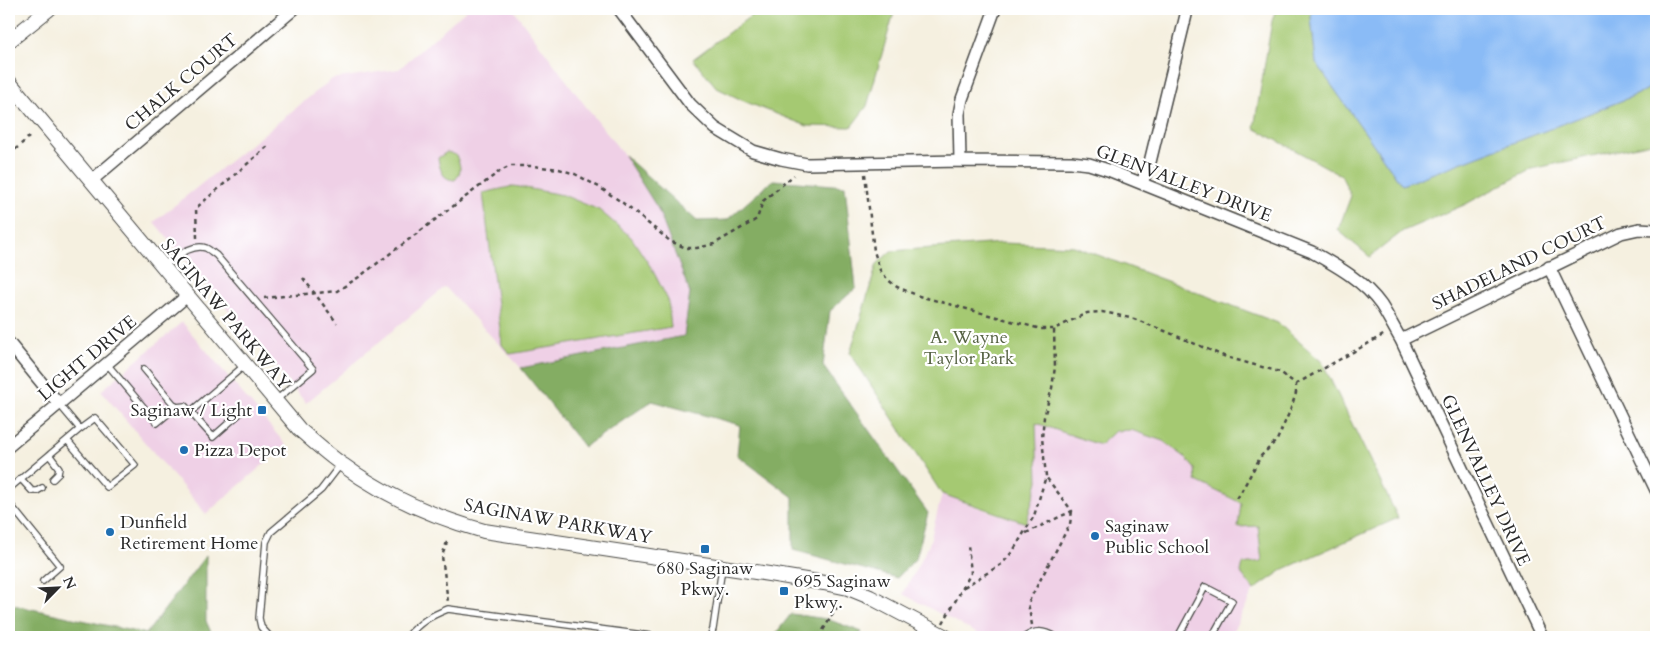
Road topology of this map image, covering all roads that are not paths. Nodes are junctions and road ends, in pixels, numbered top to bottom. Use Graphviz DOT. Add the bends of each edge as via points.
graph roads {
  1 [pos="49,9"];
  2 [pos="294,9"];
  3 [pos="619,9"];
  4 [pos="995,9"];
  5 [pos="1185,9"];
  6 [pos="9,41"];
  7 [pos="9,82"];
  8 [pos="960,161"];
  9 [pos="91,181"];
  10 [pos="1142,183"];
  11 [pos="1656,230"];
  12 [pos="162,266"];
  13 [pos="1549,267"];
  14 [pos="187,296"];
  15 [pos="1401,340"];
  16 [pos="9,343"];
  17 [pos="107,364"];
  18 [pos="245,365"];
  19 [pos="144,369"];
  20 [pos="275,401"];
  21 [pos="59,404"];
  22 [pos="176,407"];
  23 [pos="190,412"];
  24 [pos="239,414"];
  25 [pos="80,429"];
  26 [pos="67,440"];
  27 [pos="9,446"];
  28 [pos="50,456"];
  29 [pos="341,464"];
  30 [pos="53,479"];
  31 [pos="20,480"];
  32 [pos="42,488"];
  33 [pos="1656,490"];
  34 [pos="9,491"];
  35 [pos="9,503"];
  36 [pos="722,568"];
  37 [pos="43,581"];
  38 [pos="942,635"];
  39 [pos="270,637"];
  40 [pos="407,637"];
  41 [pos="659,637"];
  42 [pos="707,637"];
  43 [pos="1025,637"];
  44 [pos="1055,637"];
  45 [pos="1178,637"];
  46 [pos="1212,637"];
  47 [pos="1542,637"];
  1 -- 6 [label="street"];
  2 -- 9 [label="street, CHALK COURT"];
  3 -- 8 [label="street, GLENVALLEY DRIVE" via="690,104 715,128 753,151 807,164"];
  4 -- 8 [label="street" via="962,99 959,114"];
  5 -- 10 [label="street" via="1150,162"];
  7 -- 9 [label="street, SAGINAW PARKWAY"];
  8 -- 10 [label="street, GLENVALLEY DRIVE" via="1080,163"];
  9 -- 12 [label="street, SAGINAW PARKWAY"];
  10 -- 15 [label="street, GLENVALLEY DRIVE" via="1312,252 1343,270 1380,304"];
  11 -- 13 [label="street, SHADELAND COURT" via="1621,233"];
  12 -- 14 [label="street, SAGINAW PARKWAY"];
  12 -- 20 [label="lane" via="191,249 206,248 216,255 313,370"];
  13 -- 15 [label="street, SHADELAND COURT"];
  13 -- 33 [label="street"];
  14 -- 17 [label="street, LIGHT DRIVE"];
  14 -- 18 [label="street, SAGINAW PARKWAY"];
  15 -- 47 [label="street, GLENVALLEY DRIVE"];
  16 -- 21 [label="street"];
  17 -- 21 [label="street, LIGHT DRIVE"];
  17 -- 22 [label="lane" via="157,423"];
  18 -- 20 [label="street, SAGINAW PARKWAY"];
  18 -- 23 [label="lane"];
  19 -- 22 [label="lane"];
  20 -- 29 [label="street, SAGINAW PARKWAY" via="298,429"];
  21 -- 25 [label="lane"];
  21 -- 27 [label="street, LIGHT DRIVE"];
  22 -- 23 [label="lane" via="185,406"];
  23 -- 24 [label="lane" via="212,437"];
  25 -- 26 [label="lane"];
  25 -- 26 [label="lane" via="94,418 135,465 108,487"];
  26 -- 28 [label="lane"];
  28 -- 30 [label="lane" via="59,468"];
  28 -- 31 [label="lane"];
  29 -- 36 [label="street, SAGINAW PARKWAY" via="404,502 446,520 484,531"];
  29 -- 39 [label="lane" via="321,490 271,532 266,542 259,618 261,627"];
  31 -- 32 [label="lane" via="32,491"];
  31 -- 34 [label="lane"];
  35 -- 37 [label="lane" via="60,566"];
  36 -- 38 [label="street, SAGINAW PARKWAY" via="848,588"];
  36 -- 42 [label="lane" via="714,628"];
  40 -- 41 [label="lane" via="419,624 448,609"];
  43 -- 44 [label="lane" via="1044,631"];
  45 -- 46 [label="lane" via="1205,587 1232,601"];
}
